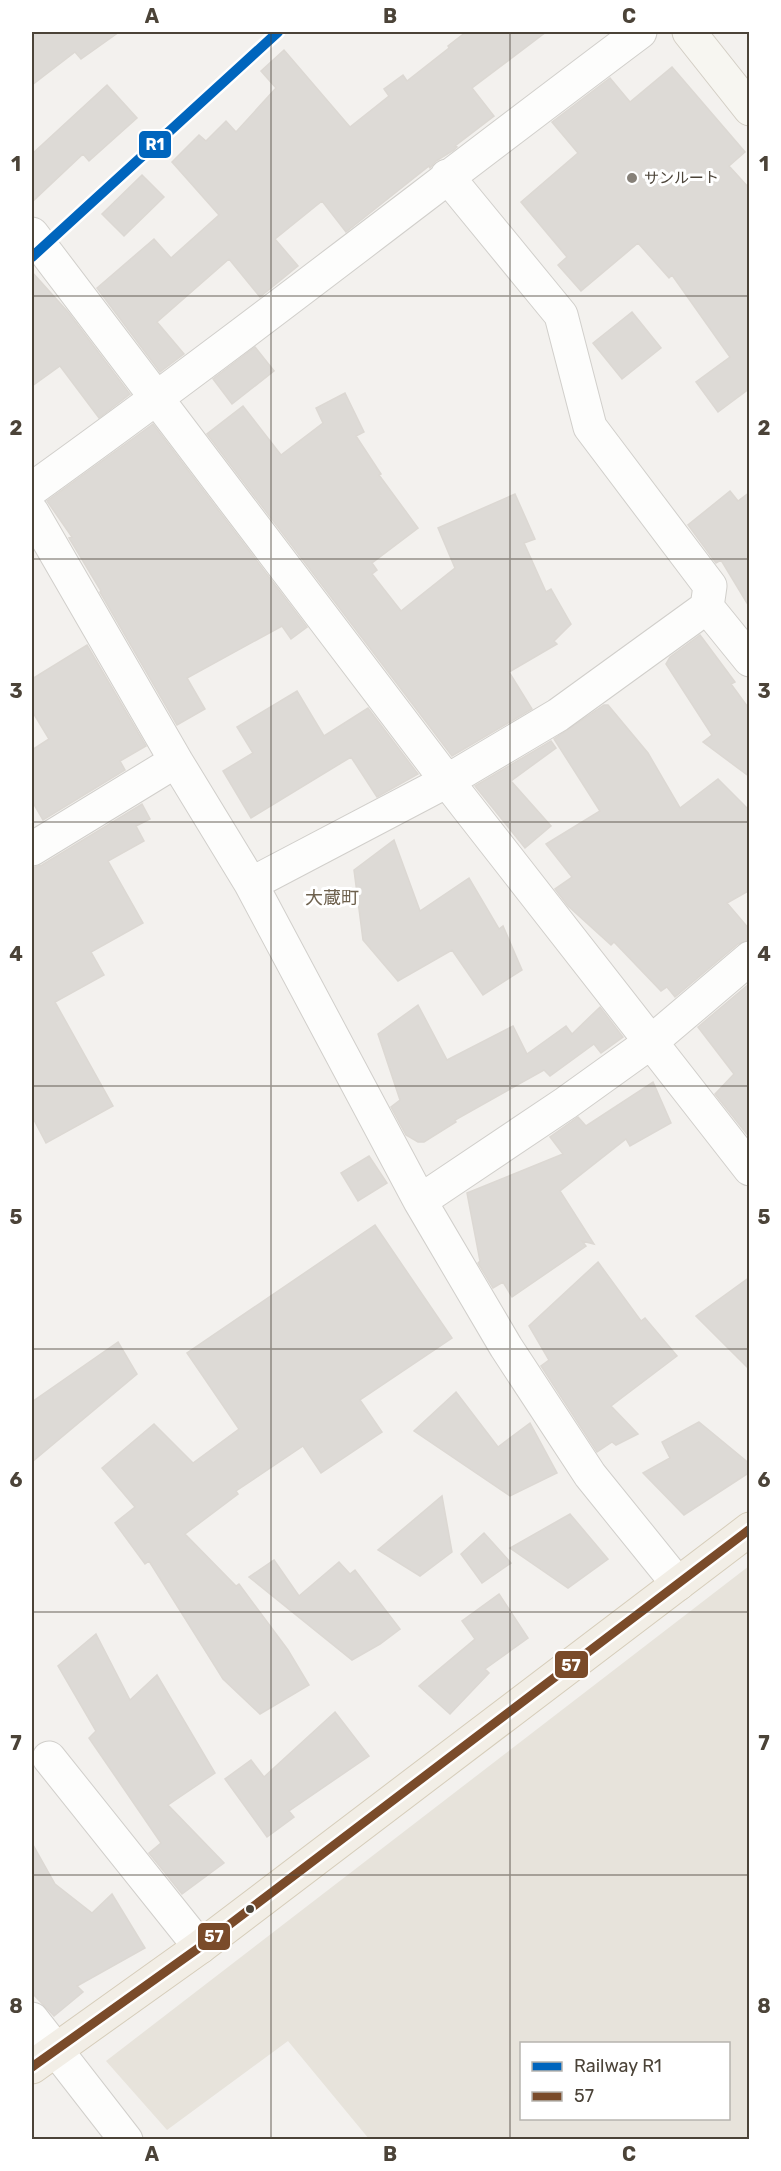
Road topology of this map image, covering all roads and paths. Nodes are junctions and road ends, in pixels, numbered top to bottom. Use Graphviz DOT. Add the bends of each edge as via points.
graph roads {
  1 [pos="640,32"];
  2 [pos="690,32"];
  3 [pos="750,109"];
  4 [pos="447,176"];
  5 [pos="32,234"];
  6 [pos="157,399"];
  7 [pos="32,489"];
  8 [pos="32,512"];
  9 [pos="707,607"];
  10 [pos="750,660"];
  11 [pos="176,762"];
  12 [pos="447,781"];
  13 [pos="32,849"];
  14 [pos="251,884"];
  15 [pos="750,958"];
  16 [pos="651,1042"];
  17 [pos="750,1169"];
  18 [pos="420,1201"];
  19 [pos="750,1529"];
  20 [pos="678,1584"];
  21 [pos="49,1758"];
  22 [pos="201,1947"];
  23 [pos="32,2019"];
  24 [pos="43,2058"];
  25 [pos="126,2139"];
  1 -- 4 [label="street"];
  2 -- 3 [label="main road"];
  4 -- 6 [label="street"];
  4 -- 9 [label="street" via="561,315 590,427 710,586"];
  5 -- 6 [label="street"];
  6 -- 7 [label="street"];
  6 -- 12 [label="street"];
  8 -- 11 [label="street"];
  9 -- 10 [label="street"];
  9 -- 12 [label="street" via="558,715"];
  11 -- 13 [label="street"];
  11 -- 14 [label="street"];
  12 -- 14 [label="street"];
  12 -- 16 [label="street"];
  14 -- 18 [label="street"];
  15 -- 16 [label="street"];
  16 -- 17 [label="street"];
  16 -- 18 [label="street"];
  18 -- 20 [label="street" via="506,1347 590,1475"];
  19 -- 20 [label="main road"];
  20 -- 22 [label="main road"];
  21 -- 22 [label="street"];
  22 -- 24 [label="main road"];
  23 -- 24 [label="street"];
  24 -- 25 [label="street"];
}
